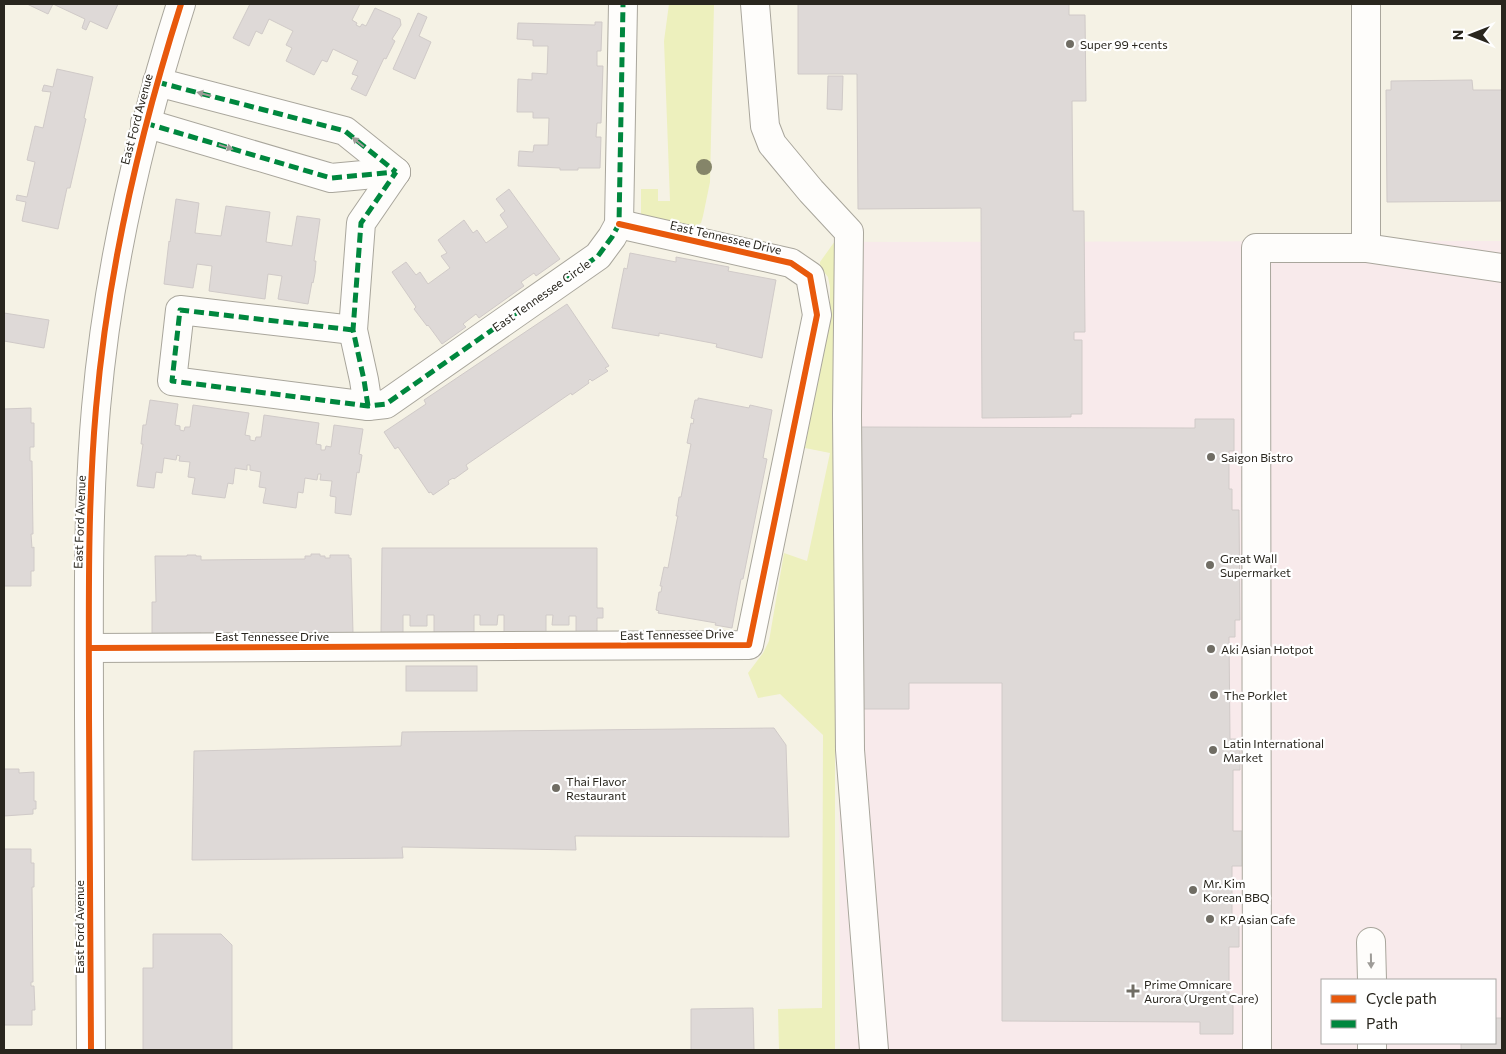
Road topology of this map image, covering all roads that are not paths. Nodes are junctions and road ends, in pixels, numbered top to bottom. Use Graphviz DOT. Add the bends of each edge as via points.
graph roads {
  1 [pos="181,4"];
  2 [pos="623,4"];
  3 [pos="755,4"];
  4 [pos="1366,4"];
  5 [pos="157,82"];
  6 [pos="145,123"];
  7 [pos="396,172"];
  8 [pos="619,224"];
  9 [pos="1366,248"];
  10 [pos="1502,268"];
  11 [pos="353,330"];
  12 [pos="368,406"];
  13 [pos="89,648"];
  14 [pos="1371,942"];
  15 [pos="1372,979"];
  16 [pos="90,1050"];
  17 [pos="874,1050"];
  18 [pos="1257,1050"];
  1 -- 5 [label="street, East Ford Avenue"];
  2 -- 8 [label="street"];
  3 -- 17 [label="street" via="765,126 772,144 849,232 850,750"];
  4 -- 9 [label="street"];
  5 -- 6 [label="street, East Ford Avenue"];
  7 -- 5 [label="street, one-way" via="345,131"];
  6 -- 7 [label="street, one-way" via="331,178"];
  6 -- 13 [label="street, East Ford Avenue" via="109,299 96,406 88,570"];
  7 -- 11 [label="street" via="361,223"];
  8 -- 12 [label="street, East Tennessee Circle" via="598,256 386,404"];
  8 -- 13 [label="street, East Tennessee Drive" via="791,263 810,276 816,315 749,645"];
  9 -- 10 [label="street"];
  9 -- 18 [label="street" via="1256,248"];
  11 -- 12 [label="street"];
  11 -- 12 [label="street, East Tennessee Circle" via="180,310 172,381"];
  13 -- 16 [label="street, East Ford Avenue"];
  14 -- 15 [label="street, one-way"];
}
